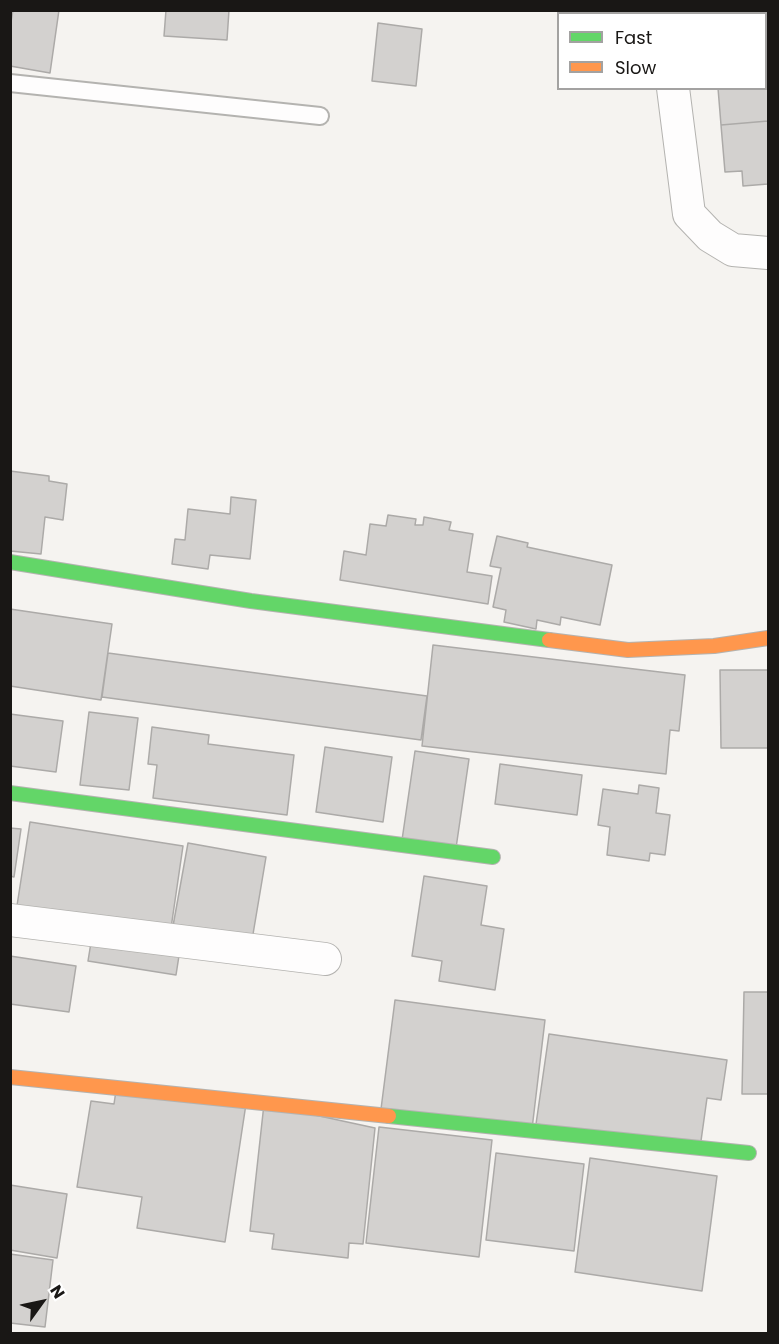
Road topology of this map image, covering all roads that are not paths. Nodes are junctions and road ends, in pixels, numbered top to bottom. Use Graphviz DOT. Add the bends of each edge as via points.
graph roads {
  1 [pos="10,83"];
  2 [pos="673,90"];
  3 [pos="320,116"];
  4 [pos="768,253"];
  5 [pos="10,562"];
  6 [pos="768,638"];
  7 [pos="10,793"];
  8 [pos="494,857"];
  9 [pos="10,920"];
  10 [pos="325,959"];
  11 [pos="10,1077"];
  12 [pos="749,1153"];
  1 -- 3 [label="lane"];
  2 -- 4 [label="street" via="689,214 710,236 733,250"];
  5 -- 6 [label="street" via="251,601 628,650 714,646"];
  7 -- 8 [label="street"];
  9 -- 10 [label="street"];
  11 -- 12 [label="street"];
}
